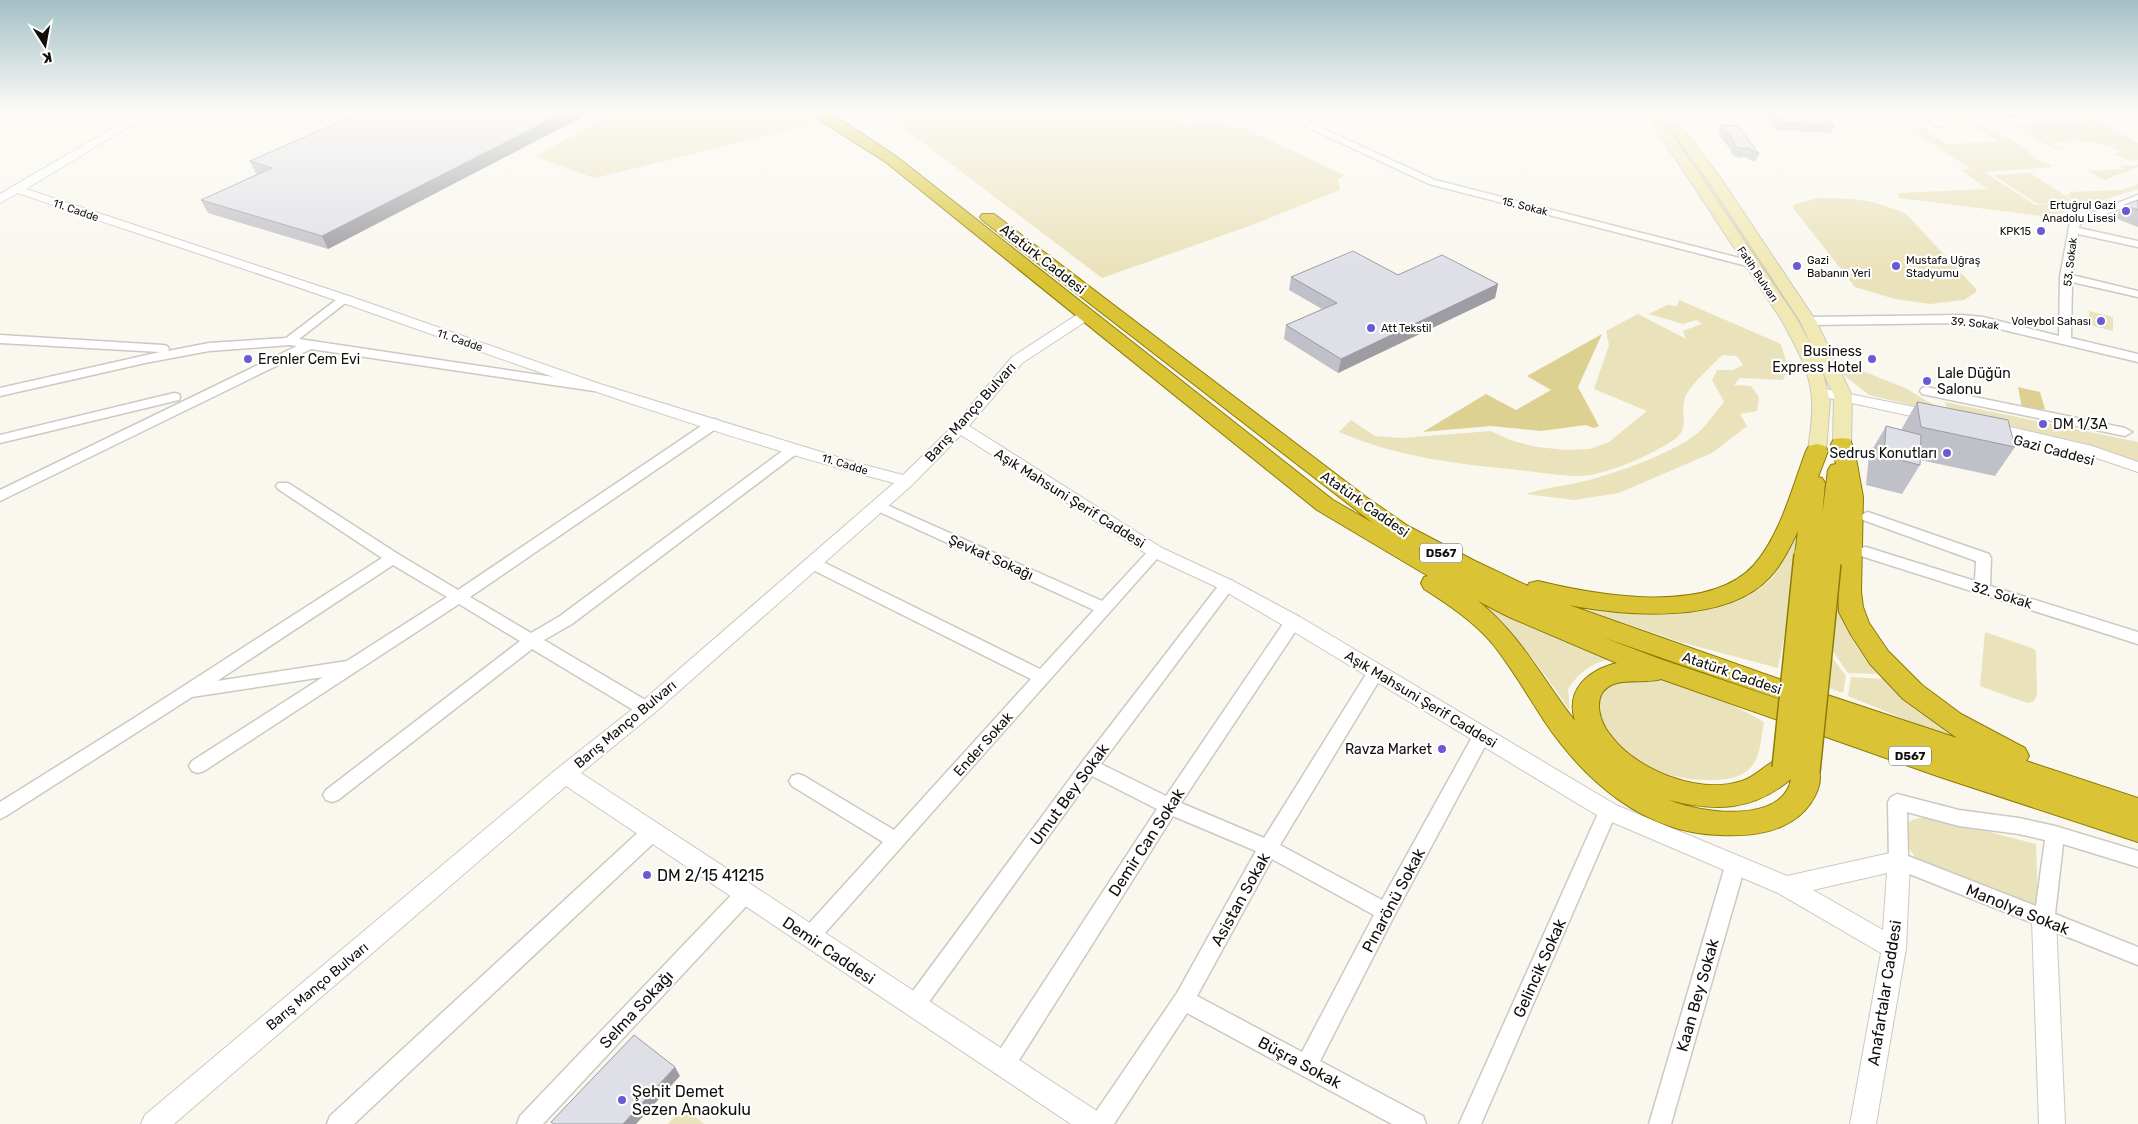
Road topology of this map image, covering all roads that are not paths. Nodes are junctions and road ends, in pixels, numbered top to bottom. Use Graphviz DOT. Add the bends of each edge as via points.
graph roads {
  1 [pos="58,164"];
  2 [pos="898,164"];
  3 [pos="921,164"];
  4 [pos="1394,164"];
  5 [pos="1686,164"];
  6 [pos="1703,164"];
  7 [pos="16,189"];
  8 [pos="2138,198"];
  9 [pos="0,199"];
  10 [pos="2074,228"];
  11 [pos="2138,240"];
  12 [pos="2138,244"];
  13 [pos="1751,264"];
  14 [pos="2066,277"];
  15 [pos="2138,294"];
  16 [pos="344,299"];
  17 [pos="1086,315"];
  18 [pos="1808,321"];
  19 [pos="0,339"];
  20 [pos="2065,340"];
  21 [pos="289,341"];
  22 [pos="311,344"];
  23 [pos="185,351"];
  24 [pos="2138,358"];
  25 [pos="1834,376"];
  26 [pos="595,387"];
  27 [pos="0,392"];
  28 [pos="1926,392"];
  29 [pos="1821,396"];
  30 [pos="174,397"];
  31 [pos="1843,400"];
  32 [pos="1895,408"];
  33 [pos="715,423"];
  34 [pos="960,427"];
  35 [pos="2125,432"];
  36 [pos="0,439"];
  37 [pos="1842,444"];
  38 [pos="794,449"];
  39 [pos="1817,451"];
  40 [pos="2138,467"];
  41 [pos="2138,476"];
  42 [pos="906,481"];
  43 [pos="283,486"];
  44 [pos="0,496"];
  45 [pos="1358,502"];
  46 [pos="1325,504"];
  47 [pos="878,506"];
  48 [pos="1868,517"];
  49 [pos="1156,552"];
  50 [pos="1866,552"];
  51 [pos="393,558"];
  52 [pos="1817,559"];
  53 [pos="812,564"];
  54 [pos="1227,584"];
  55 [pos="1982,589"];
  56 [pos="459,597"];
  57 [pos="1105,609"];
  58 [pos="1293,622"];
  59 [pos="2138,638"];
  60 [pos="532,640"];
  61 [pos="350,666"];
  62 [pos="1376,672"];
  63 [pos="1684,676"];
  64 [pos="1043,678"];
  65 [pos="186,693"];
  66 [pos="646,709"];
  67 [pos="1482,735"];
  68 [pos="198,766"];
  69 [pos="1089,766"];
  70 [pos="1796,770"];
  71 [pos="565,774"];
  72 [pos="798,780"];
  73 [pos="332,795"];
  74 [pos="2110,800"];
  75 [pos="1169,806"];
  76 [pos="2138,810"];
  77 [pos="0,811"];
  78 [pos="1608,811"];
  79 [pos="2138,830"];
  80 [pos="652,832"];
  81 [pos="2054,834"];
  82 [pos="897,840"];
  83 [pos="1268,848"];
  84 [pos="2138,860"];
  85 [pos="1899,862"];
  86 [pos="1735,866"];
  87 [pos="1786,886"];
  88 [pos="745,894"];
  89 [pos="1386,912"];
  90 [pos="2044,920"];
  91 [pos="810,936"];
  92 [pos="1894,948"];
  93 [pos="2138,956"];
  94 [pos="1184,1000"];
  95 [pos="914,1006"];
  96 [pos="1003,1065"];
  97 [pos="1306,1066"];
  98 [pos="154,1124"];
  99 [pos="338,1124"];
  100 [pos="528,1124"];
  101 [pos="1094,1124"];
  102 [pos="1101,1124"];
  103 [pos="1415,1124"];
  104 [pos="1470,1124"];
  105 [pos="1660,1124"];
  106 [pos="1863,1124"];
  107 [pos="2052,1124"];
  1 -- 7 [label="street"];
  2 -- 17 [label="highway, D567"];
  3 -- 45 [label="highway, Atatürk Caddesi / D567"];
  4 -- 13 [label="street, 15. Sokak" via="1432,182"];
  5 -- 13 [label="main road, Fatih Bulvarı"];
  6 -- 18 [label="main road, Fatih Bulvarı"];
  7 -- 9 [label="street"];
  7 -- 16 [label="street, 11. Cadde"];
  8 -- 10 [label="street, 53. Sokak" via="2078,220"];
  10 -- 11 [label="street"];
  10 -- 12 [label="street"];
  10 -- 14 [label="street, 53. Sokak"];
  13 -- 29 [label="main road, Fatih Bulvarı" via="1804,346"];
  14 -- 15 [label="street"];
  14 -- 20 [label="street, 53. Sokak"];
  16 -- 21 [label="street"];
  16 -- 26 [label="street, 11. Cadde"];
  17 -- 34 [label="street, Barış Manço Bulvarı" via="1017,360"];
  17 -- 46 [label="highway, D567"];
  18 -- 20 [label="street, 39. Sokak" via="1962,320 1988,322"];
  18 -- 25 [label="main road, Fatih Bulvarı"];
  19 -- 23 [label="street"];
  20 -- 24 [label="street, 39. Sokak"];
  21 -- 22 [label="street"];
  21 -- 23 [label="street"];
  22 -- 26 [label="street"];
  22 -- 44 [label="street"];
  23 -- 27 [label="street"];
  25 -- 31 [label="main road, Fatih Bulvarı"];
  25 -- 32 [label="street" via="1858,396"];
  26 -- 33 [label="street, 11. Cadde"];
  28 -- 35 [label="street"];
  29 -- 31 [label="street"];
  29 -- 39 [label="main road, Fatih Bulvarı"];
  30 -- 36 [label="street"];
  31 -- 32 [label="street"];
  31 -- 32 [label="street" via="1950,423"];
  31 -- 37 [label="main road, Fatih Bulvarı"];
  33 -- 38 [label="street, 11. Cadde"];
  33 -- 56 [label="street"];
  34 -- 42 [label="street, Barış Manço Bulvarı"];
  34 -- 49 [label="street, Aşık Mahsuni Şerif Caddesi"];
  37 -- 52 [label="highway"];
  37 -- 74 [label="highway" via="1852,505 1850,607 1876,654 1918,697 1950,720 2011,754"];
  38 -- 42 [label="street, 11. Cadde"];
  38 -- 60 [label="street" via="566,620"];
  39 -- 45 [label="highway" via="1776,550 1760,573 1713,598 1672,604 1610,603 1532,588"];
  39 -- 52 [label="highway"];
  40 -- 41 [label="street, Gazi Caddesi" via="2086,449 1977,428 2073,452"];
  42 -- 47 [label="street, Barış Manço Bulvarı"];
  43 -- 51 [label="street"];
  45 -- 74 [label="highway, Atatürk Caddesi / D567" via="1400,531 1467,568 1570,616 1773,688"];
  46 -- 63 [label="highway, D567" via="1398,550 1518,611 1592,643"];
  46 -- 70 [label="highway" via="1358,532 1490,625 1588,757 1619,785 1647,803 1676,816 1710,823 1768,819 1788,809 1802,793"];
  47 -- 53 [label="street, Barış Manço Bulvarı"];
  47 -- 57 [label="street, Şevkat Sokağı"];
  48 -- 55 [label="street" via="1984,558"];
  49 -- 54 [label="street, Aşık Mahsuni Şerif Caddesi"];
  49 -- 57 [label="street, Ender Sokak"];
  50 -- 55 [label="street, 32. Sokak"];
  51 -- 56 [label="street"];
  51 -- 65 [label="street"];
  52 -- 70 [label="highway, bridge"];
  53 -- 64 [label="street"];
  53 -- 66 [label="street, Barış Manço Bulvarı"];
  54 -- 58 [label="street, Aşık Mahsuni Şerif Caddesi"];
  54 -- 69 [label="street, Umut Bey Sokak"];
  55 -- 59 [label="street, 32. Sokak"];
  56 -- 60 [label="street"];
  56 -- 61 [label="street"];
  57 -- 64 [label="street, Ender Sokak"];
  58 -- 62 [label="street, Aşık Mahsuni Şerif Caddesi"];
  58 -- 75 [label="street, Demir Can Sokak"];
  60 -- 66 [label="street"];
  60 -- 73 [label="street"];
  61 -- 65 [label="street"];
  61 -- 68 [label="street"];
  62 -- 67 [label="street, Aşık Mahsuni Şerif Caddesi"];
  62 -- 83 [label="street, Asistan Sokak"];
  63 -- 70 [label="highway, Atatürk Caddesi" via="1628,672 1610,675 1595,684 1587,695 1585,709 1588,722 1612,756 1663,786 1692,795 1721,797 1747,794"];
  63 -- 79 [label="highway, Atatürk Caddesi / D567" via="1932,763"];
  64 -- 82 [label="street, Ender Sokak"];
  65 -- 77 [label="street"];
  66 -- 71 [label="street, Barış Manço Bulvarı"];
  67 -- 78 [label="street, Aşık Mahsuni Şerif Caddesi"];
  67 -- 89 [label="street, Pınarönü Sokak"];
  69 -- 75 [label="street"];
  69 -- 95 [label="street, Umut Bey Sokak"];
  71 -- 80 [label="street, Demir Caddesi"];
  71 -- 98 [label="street, Barış Manço Bulvarı"];
  72 -- 82 [label="street"];
  74 -- 76 [label="highway, Atatürk Caddesi / D567"];
  75 -- 83 [label="street"];
  75 -- 96 [label="street, Demir Can Sokak"];
  78 -- 86 [label="street, Aşık Mahsuni Şerif Caddesi"];
  78 -- 104 [label="street, Gelincik Sokak"];
  80 -- 88 [label="street, Demir Caddesi"];
  80 -- 99 [label="street"];
  81 -- 84 [label="street"];
  81 -- 85 [label="street" via="1959,818 1897,802"];
  81 -- 90 [label="street"];
  82 -- 91 [label="street, Ender Sokak"];
  83 -- 89 [label="street"];
  83 -- 94 [label="street, Asistan Sokak"];
  85 -- 87 [label="street"];
  85 -- 90 [label="street, Manolya Sokak"];
  85 -- 92 [label="street, Anafartalar Caddesi"];
  86 -- 87 [label="street, Aşık Mahsuni Şerif Caddesi"];
  86 -- 105 [label="street, Kaan Bey Sokak"];
  87 -- 92 [label="street, Aşık Mahsuni Şerif Caddesi"];
  88 -- 91 [label="street, Demir Caddesi"];
  88 -- 100 [label="street, Selma Sokağı"];
  89 -- 97 [label="street, Pınarönü Sokak"];
  90 -- 93 [label="street, Manolya Sokak"];
  90 -- 107 [label="street"];
  91 -- 95 [label="street, Demir Caddesi"];
  92 -- 106 [label="street, Anafartalar Caddesi"];
  94 -- 97 [label="street, Büşra Sokak"];
  94 -- 102 [label="street, Asistan Sokak"];
  95 -- 96 [label="street, Demir Caddesi"];
  96 -- 101 [label="street, Demir Caddesi"];
  97 -- 103 [label="street, Büşra Sokak"];
}
